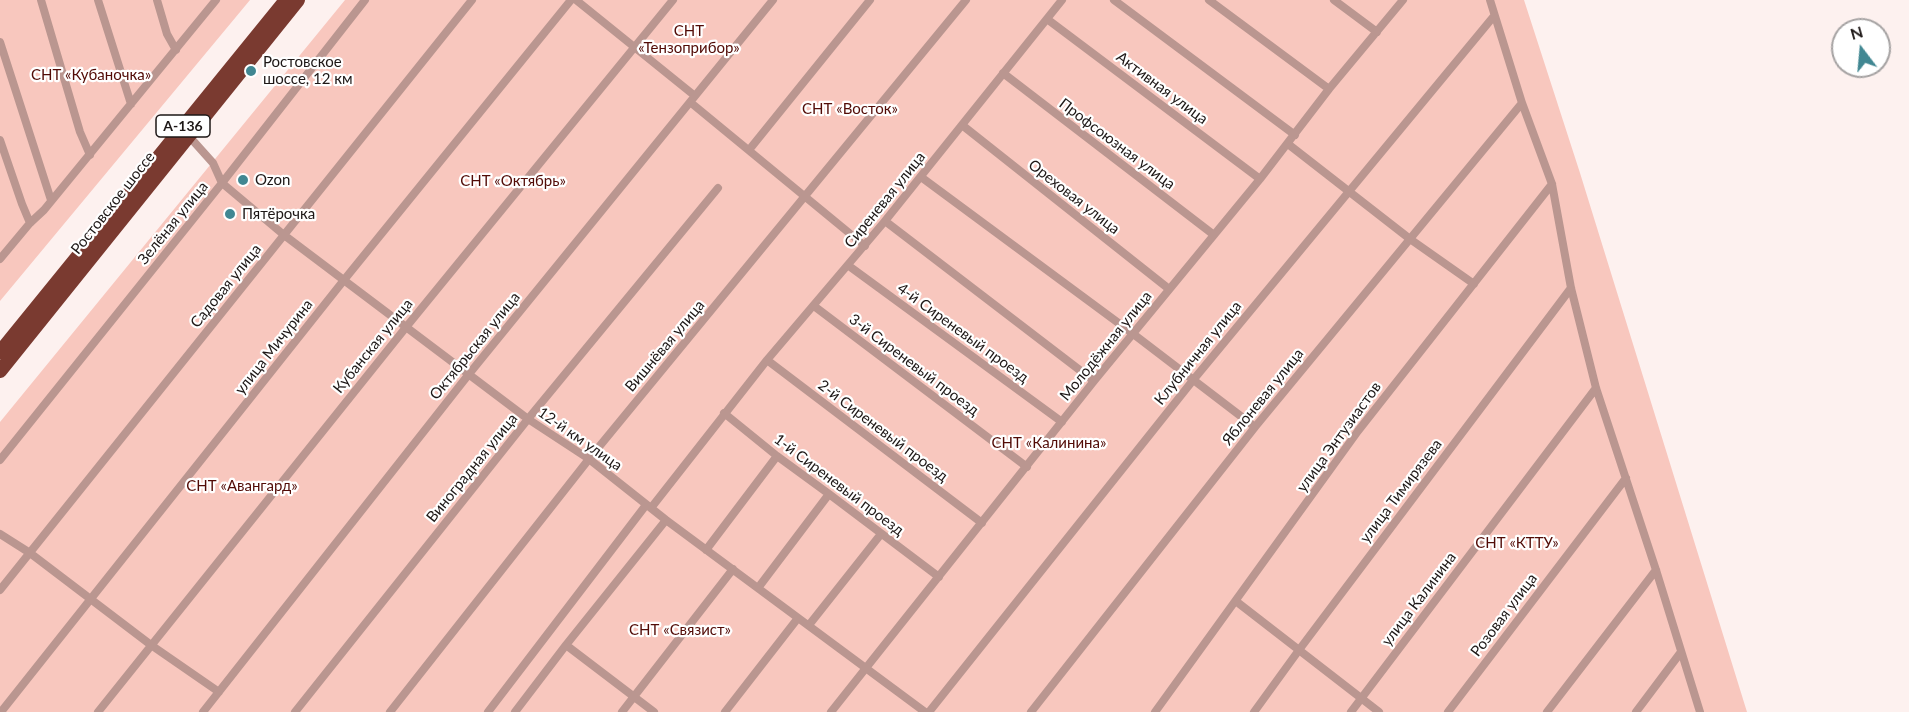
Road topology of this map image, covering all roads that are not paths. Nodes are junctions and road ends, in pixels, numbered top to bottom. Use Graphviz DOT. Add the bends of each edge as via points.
graph roads {
  1 [pos="41,0"];
  2 [pos="98,0"];
  3 [pos="157,0"];
  4 [pos="216,0"];
  5 [pos="286,0"];
  6 [pos="298,0"];
  7 [pos="365,0"];
  8 [pos="472,0"];
  9 [pos="571,0"];
  10 [pos="576,0"];
  11 [pos="673,0"];
  12 [pos="773,0"];
  13 [pos="870,0"];
  14 [pos="966,0"];
  15 [pos="1062,0"];
  16 [pos="1114,0"];
  17 [pos="1209,0"];
  18 [pos="1334,0"];
  19 [pos="1403,0"];
  20 [pos="1490,0"];
  21 [pos="1494,16"];
  22 [pos="1047,19"];
  23 [pos="1377,32"];
  24 [pos="0,42"];
  25 [pos="634,48"];
  26 [pos="176,50"];
  27 [pos="2,53"];
  28 [pos="1003,74"];
  29 [pos="1329,89"];
  30 [pos="693,99"];
  31 [pos="1522,103"];
  32 [pos="131,104"];
  33 [pos="962,125"];
  34 [pos="185,132"];
  35 [pos="1295,135"];
  36 [pos="0,140"];
  37 [pos="1288,144"];
  38 [pos="749,150"];
  39 [pos="90,155"];
  40 [pos="921,177"];
  41 [pos="1260,179"];
  42 [pos="222,183"];
  43 [pos="1552,184"];
  44 [pos="718,188"];
  45 [pos="1348,191"];
  46 [pos="806,196"];
  47 [pos="51,200"];
  48 [pos="885,221"];
  49 [pos="30,223"];
  50 [pos="284,235"];
  51 [pos="1214,235"];
  52 [pos="1410,239"];
  53 [pos="865,246"];
  54 [pos="0,259"];
  55 [pos="849,266"];
  56 [pos="344,280"];
  57 [pos="1474,284"];
  58 [pos="1570,288"];
  59 [pos="1169,289"];
  60 [pos="814,306"];
  61 [pos="407,326"];
  62 [pos="1132,333"];
  63 [pos="0,352"];
  64 [pos="767,360"];
  65 [pos="0,370"];
  66 [pos="469,374"];
  67 [pos="1194,379"];
  68 [pos="1094,381"];
  69 [pos="1596,388"];
  70 [pos="724,413"];
  71 [pos="528,419"];
  72 [pos="1062,422"];
  73 [pos="1255,427"];
  74 [pos="777,456"];
  75 [pos="589,459"];
  76 [pos="0,460"];
  77 [pos="1027,467"];
  78 [pos="1626,478"];
  79 [pos="829,494"];
  80 [pos="649,506"];
  81 [pos="666,520"];
  82 [pos="982,523"];
  83 [pos="0,534"];
  84 [pos="881,534"];
  85 [pos="706,550"];
  86 [pos="30,553"];
  87 [pos="733,569"];
  88 [pos="1656,570"];
  89 [pos="939,577"];
  90 [pos="758,588"];
  91 [pos="0,590"];
  92 [pos="91,600"];
  93 [pos="1237,602"];
  94 [pos="798,618"];
  95 [pos="809,626"];
  96 [pos="151,645"];
  97 [pos="566,645"];
  98 [pos="1299,650"];
  99 [pos="1681,652"];
  100 [pos="865,668"];
  101 [pos="219,692"];
  102 [pos="634,696"];
  103 [pos="1360,699"];
  104 [pos="1,712"];
  105 [pos="98,712"];
  106 [pos="203,712"];
  107 [pos="295,712"];
  108 [pos="390,712"];
  109 [pos="488,712"];
  110 [pos="515,712"];
  111 [pos="622,712"];
  112 [pos="654,712"];
  113 [pos="725,712"];
  114 [pos="831,712"];
  115 [pos="927,712"];
  116 [pos="1031,712"];
  117 [pos="1155,712"];
  118 [pos="1254,712"];
  119 [pos="1351,712"];
  120 [pos="1379,712"];
  121 [pos="1448,712"];
  122 [pos="1547,712"];
  123 [pos="1636,712"];
  124 [pos="1700,712"];
  1 -- 39 [label="street"];
  2 -- 32 [label="street"];
  3 -- 26 [label="street"];
  4 -- 26 [label="street"];
  5 -- 34 [label="highway, Ростовское шоссе / А-136"];
  6 -- 34 [label="highway, Ростовское шоссе / А-136"];
  7 -- 42 [label="street, Зелёная улица"];
  8 -- 50 [label="street, Садовая улица"];
  9 -- 56 [label="street, улица Мичурина"];
  10 -- 25 [label="street"];
  11 -- 25 [label="street, Кубанская улица"];
  12 -- 30 [label="street, Октябрьская улица"];
  13 -- 38 [label="street"];
  14 -- 46 [label="street, Вишнёвая улица"];
  15 -- 22 [label="street, Сиреневая улица"];
  16 -- 35 [label="street"];
  17 -- 29 [label="street"];
  18 -- 23 [label="street"];
  19 -- 23 [label="street, Молодёжная улица"];
  20 -- 21 [label="street"];
  21 -- 31 [label="street"];
  21 -- 45 [label="street, Клубничная улица"];
  22 -- 28 [label="street, Сиреневая улица"];
  22 -- 41 [label="street, Активная улица"];
  23 -- 29 [label="street, Молодёжная улица"];
  24 -- 27 [label="street"];
  25 -- 30 [label="street"];
  25 -- 61 [label="street, Кубанская улица"];
  26 -- 32 [label="street"];
  27 -- 47 [label="street"];
  28 -- 33 [label="street, Сиреневая улица"];
  28 -- 51 [label="street, Профсоюзная улица"];
  29 -- 35 [label="street, Молодёжная улица"];
  30 -- 38 [label="street"];
  30 -- 66 [label="street, Октябрьская улица"];
  31 -- 43 [label="street"];
  31 -- 52 [label="street, Яблоневая улица"];
  32 -- 39 [label="street"];
  33 -- 40 [label="street, Сиреневая улица"];
  33 -- 59 [label="street, Ореховая улица"];
  34 -- 42 [label="street" via="213,163"];
  34 -- 63 [label="highway, Ростовское шоссе / А-136"];
  34 -- 65 [label="highway, Ростовское шоссе / А-136"];
  35 -- 37 [label="street, Молодёжная улица"];
  36 -- 49 [label="street"];
  37 -- 41 [label="street, Молодёжная улица"];
  37 -- 45 [label="street"];
  38 -- 46 [label="street"];
  39 -- 47 [label="street"];
  40 -- 48 [label="street, Сиреневая улица"];
  40 -- 62 [label="street"];
  41 -- 51 [label="street, Молодёжная улица"];
  42 -- 50 [label="street, 12-й км улица"];
  42 -- 76 [label="street, Зелёная улица"];
  43 -- 57 [label="street, улица Энтузиастов"];
  43 -- 58 [label="street"];
  44 -- 71 [label="street, Виноградная улица"];
  45 -- 52 [label="street"];
  45 -- 67 [label="street, Клубничная улица"];
  46 -- 53 [label="street"];
  46 -- 75 [label="street, Вишнёвая улица"];
  47 -- 49 [label="street"];
  48 -- 53 [label="street, Сиреневая улица"];
  48 -- 68 [label="street"];
  49 -- 54 [label="street"];
  50 -- 56 [label="street, 12-й км улица"];
  50 -- 86 [label="street, Садовая улица"];
  51 -- 59 [label="street, Молодёжная улица"];
  52 -- 57 [label="street"];
  52 -- 73 [label="street, Яблоневая улица"];
  53 -- 55 [label="street, Сиреневая улица"];
  55 -- 60 [label="street, Сиреневая улица"];
  55 -- 72 [label="street, 4-й Сиреневый проезд"];
  56 -- 61 [label="street, 12-й км улица"];
  56 -- 92 [label="street, улица Мичурина"];
  57 -- 93 [label="street, улица Энтузиастов" via="1358,431"];
  58 -- 69 [label="street"];
  58 -- 98 [label="street, улица Тимирязева"];
  59 -- 62 [label="street, Молодёжная улица"];
  60 -- 64 [label="street, Сиреневая улица"];
  60 -- 77 [label="street, 3-й Сиреневый проезд"];
  61 -- 66 [label="street, 12-й км улица"];
  61 -- 96 [label="street, Кубанская улица"];
  62 -- 67 [label="street"];
  62 -- 68 [label="street, Молодёжная улица"];
  64 -- 70 [label="street, Сиреневая улица"];
  64 -- 82 [label="street, 2-й Сиреневый проезд"];
  66 -- 71 [label="street, 12-й км улица"];
  66 -- 101 [label="street, Октябрьская улица"];
  67 -- 73 [label="street"];
  67 -- 115 [label="street, Клубничная улица"];
  68 -- 72 [label="street, Молодёжная улица"];
  69 -- 78 [label="street"];
  69 -- 103 [label="street, улица Калинина"];
  70 -- 74 [label="street, 1-й Сиреневый проезд"];
  70 -- 80 [label="street, Сиреневая улица"];
  71 -- 75 [label="street, 12-й км улица"];
  71 -- 107 [label="street, Виноградная улица"];
  72 -- 77 [label="street, Молодёжная улица"];
  73 -- 116 [label="street, Яблоневая улица"];
  74 -- 79 [label="street, 1-й Сиреневый проезд"];
  74 -- 85 [label="street"];
  75 -- 80 [label="street, 12-й км улица"];
  75 -- 108 [label="street, Вишнёвая улица"];
  77 -- 82 [label="street, Молодёжная улица"];
  78 -- 88 [label="street"];
  78 -- 121 [label="street, Розовая улица"];
  79 -- 84 [label="street, 1-й Сиреневый проезд"];
  79 -- 90 [label="street"];
  80 -- 81 [label="street, 12-й км улица"];
  80 -- 109 [label="street"];
  81 -- 85 [label="street, 12-й км улица"];
  81 -- 97 [label="street"];
  82 -- 89 [label="street, Молодёжная улица"];
  83 -- 86 [label="street"];
  84 -- 89 [label="street, 1-й Сиреневый проезд"];
  84 -- 95 [label="street"];
  85 -- 87 [label="street, 12-й км улица"];
  86 -- 91 [label="street, Садовая улица"];
  86 -- 92 [label="street"];
  87 -- 90 [label="street, 12-й км улица"];
  87 -- 102 [label="street"];
  88 -- 99 [label="street"];
  88 -- 122 [label="street"];
  89 -- 100 [label="street, Молодёжная улица"];
  90 -- 94 [label="street, 12-й км улица"];
  92 -- 96 [label="street"];
  92 -- 104 [label="street, улица Мичурина"];
  93 -- 98 [label="street"];
  93 -- 117 [label="street, улица Энтузиастов"];
  94 -- 95 [label="street, 12-й км улица"];
  94 -- 113 [label="street"];
  95 -- 100 [label="street, 12-й км улица"];
  96 -- 101 [label="street"];
  96 -- 105 [label="street, Кубанская улица"];
  97 -- 102 [label="street"];
  97 -- 110 [label="street"];
  98 -- 103 [label="street"];
  98 -- 118 [label="street, улица Тимирязева"];
  99 -- 123 [label="street"];
  99 -- 124 [label="street"];
  100 -- 114 [label="street, Молодёжная улица"];
  100 -- 115 [label="street, 12-й км улица"];
  101 -- 106 [label="street, Октябрьская улица"];
  102 -- 111 [label="street"];
  102 -- 112 [label="street"];
  103 -- 119 [label="street, улица Калинина"];
  103 -- 120 [label="street"];
}
